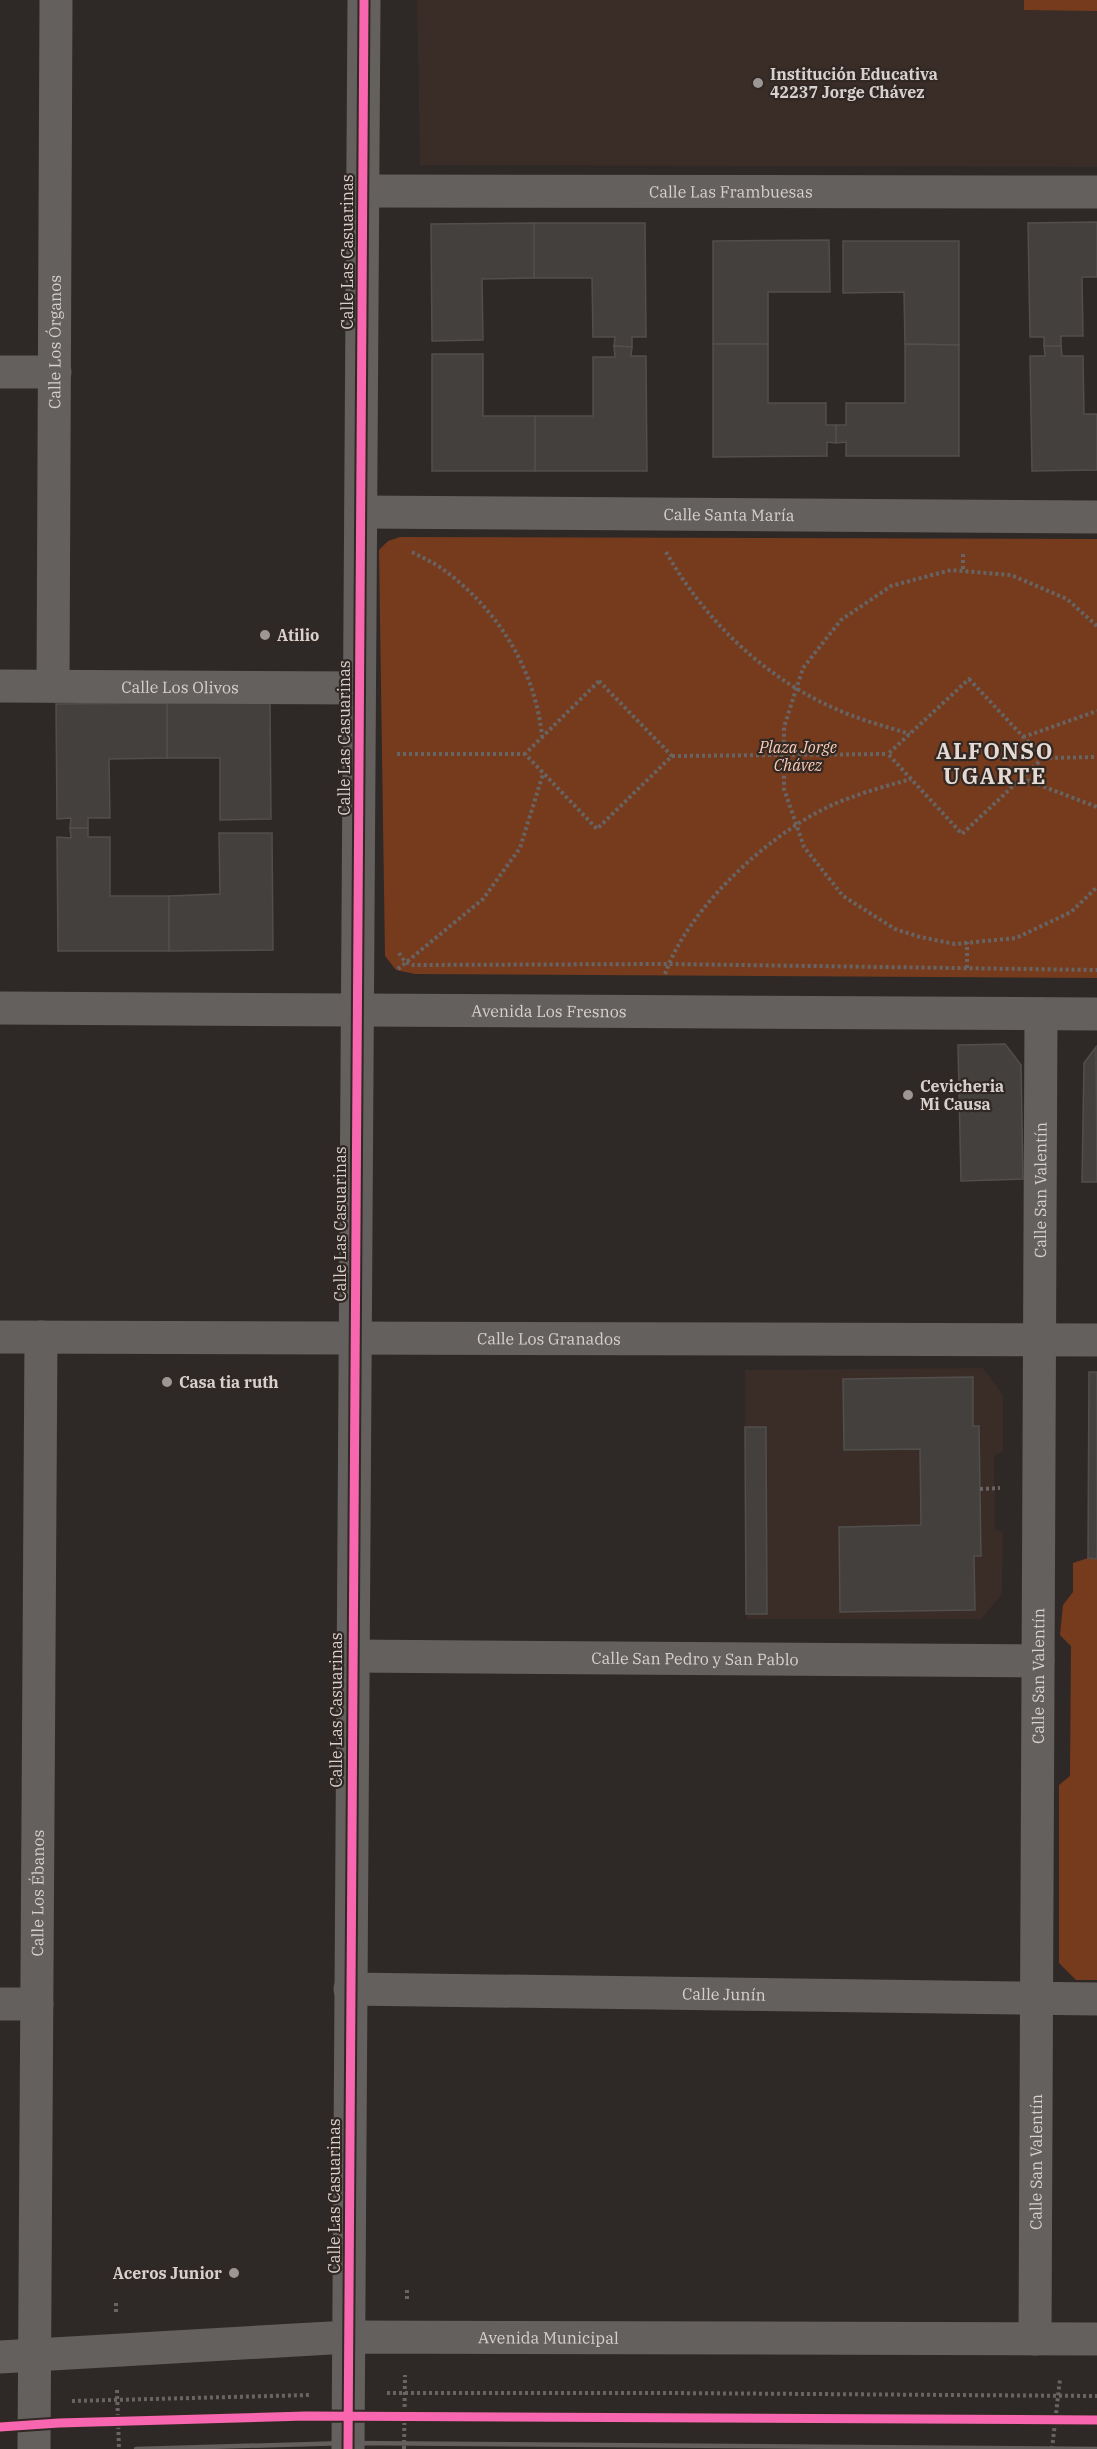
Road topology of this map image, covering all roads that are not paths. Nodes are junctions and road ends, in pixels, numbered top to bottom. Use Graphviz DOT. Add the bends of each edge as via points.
graph roads {
  1 [pos="56,0"];
  2 [pos="364,0"];
  3 [pos="363,191"];
  4 [pos="1097,192"];
  5 [pos="0,372"];
  6 [pos="55,372"];
  7 [pos="360,512"];
  8 [pos="1097,517"];
  9 [pos="0,686"];
  10 [pos="53,686"];
  11 [pos="359,688"];
  12 [pos="0,1008"];
  13 [pos="357,1010"];
  14 [pos="1041,1014"];
  15 [pos="1097,1014"];
  16 [pos="0,1337"];
  17 [pos="41,1337"];
  18 [pos="355,1338"];
  19 [pos="1040,1340"];
  20 [pos="1097,1340"];
  21 [pos="351,1656"];
  22 [pos="1038,1661"];
  23 [pos="350,1989"];
  24 [pos="1036,1999"];
  25 [pos="1097,1999"];
  26 [pos="0,2004"];
  27 [pos="37,2004"];
  28 [pos="348,2337"];
  29 [pos="1035,2339"];
  30 [pos="1097,2339"];
  31 [pos="35,2354"];
  32 [pos="0,2357"];
  33 [pos="34,2449"];
  34 [pos="348,2449"];
  1 -- 6 [label="street, Calle Los Órganos"];
  2 -- 3 [label="street, Calle Las Casuarinas"];
  3 -- 4 [label="street, Calle Las Frambuesas"];
  3 -- 7 [label="street, Calle Las Casuarinas"];
  5 -- 6 [label="street"];
  6 -- 10 [label="street, Calle Los Órganos"];
  7 -- 8 [label="street, Calle Santa María"];
  7 -- 11 [label="street, Calle Las Casuarinas"];
  9 -- 10 [label="street, Calle Los Olivos"];
  10 -- 11 [label="street, Calle Los Olivos"];
  11 -- 13 [label="street, Calle Las Casuarinas"];
  12 -- 13 [label="street, Avenida Los Fresnos"];
  13 -- 14 [label="street, Avenida Los Fresnos"];
  13 -- 18 [label="street, Calle Las Casuarinas"];
  14 -- 15 [label="street, Avenida Los Fresnos"];
  14 -- 19 [label="street, Calle San Valentín"];
  16 -- 17 [label="street, Calle Los Granados"];
  17 -- 18 [label="street, Calle Los Granados"];
  17 -- 27 [label="street, Calle Los Ébanos"];
  18 -- 19 [label="street, Calle Los Granados"];
  18 -- 21 [label="street, Calle Las Casuarinas"];
  19 -- 20 [label="street, Calle Los Granados"];
  19 -- 22 [label="street, Calle San Valentín"];
  21 -- 22 [label="street, Calle San Pedro y San Pablo"];
  21 -- 23 [label="street, Calle Las Casuarinas"];
  22 -- 24 [label="street, Calle San Valentín"];
  23 -- 24 [label="street, Calle Junín"];
  23 -- 28 [label="street, Calle Las Casuarinas"];
  24 -- 25 [label="street, Calle Junín"];
  24 -- 29 [label="street, Calle San Valentín"];
  26 -- 27 [label="street"];
  27 -- 31 [label="street, Calle Los Ébanos"];
  28 -- 29 [label="main road, Avenida Municipal"];
  28 -- 31 [label="main road, Avenida Municipal"];
  28 -- 34 [label="street, Calle Las Casuarinas"];
  29 -- 30 [label="main road, Avenida Municipal"];
  31 -- 32 [label="main road, Avenida Municipal"];
  31 -- 33 [label="street, Calle Los Ébanos"];
}
